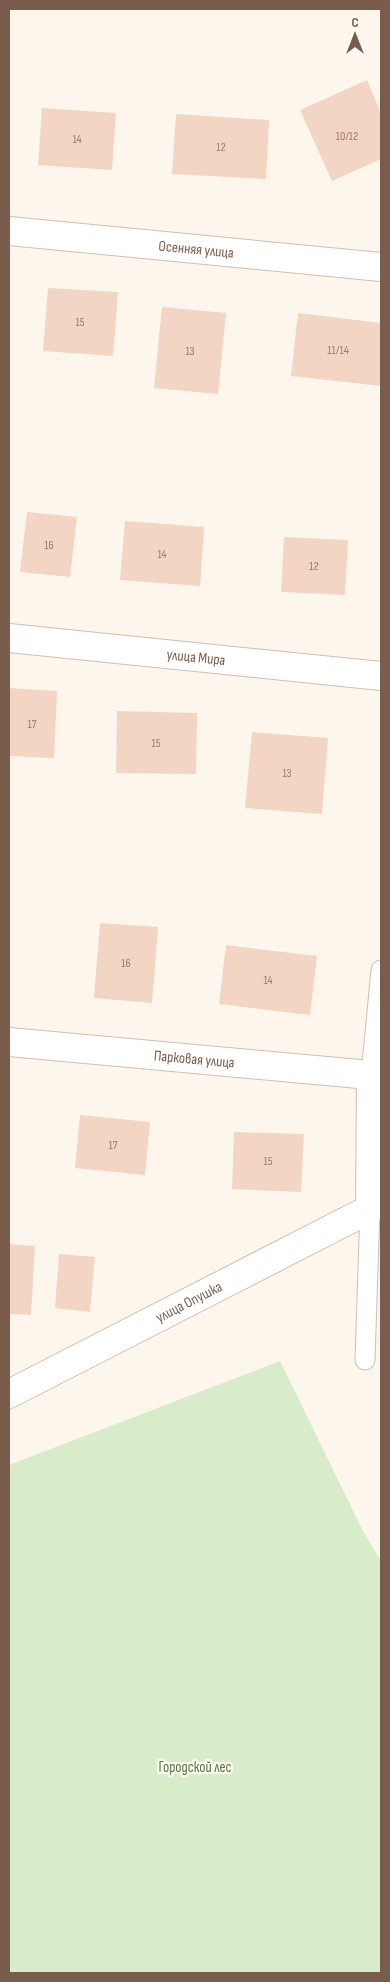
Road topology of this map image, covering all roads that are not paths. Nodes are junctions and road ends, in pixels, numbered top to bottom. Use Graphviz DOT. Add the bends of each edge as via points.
graph roads {
  1 [pos="9,231"];
  2 [pos="381,267"];
  3 [pos="9,638"];
  4 [pos="381,676"];
  5 [pos="381,970"];
  6 [pos="9,1042"];
  7 [pos="376,1076"];
  8 [pos="370,1209"];
  9 [pos="365,1360"];
  10 [pos="9,1394"];
  1 -- 2 [label="street, Осенняя улица"];
  3 -- 4 [label="street, улица Мира"];
  5 -- 7 [label="lane"];
  6 -- 7 [label="street, Парковая улица"];
  7 -- 8 [label="street"];
  8 -- 9 [label="lane"];
  8 -- 10 [label="street, улица Опушка"];
}
